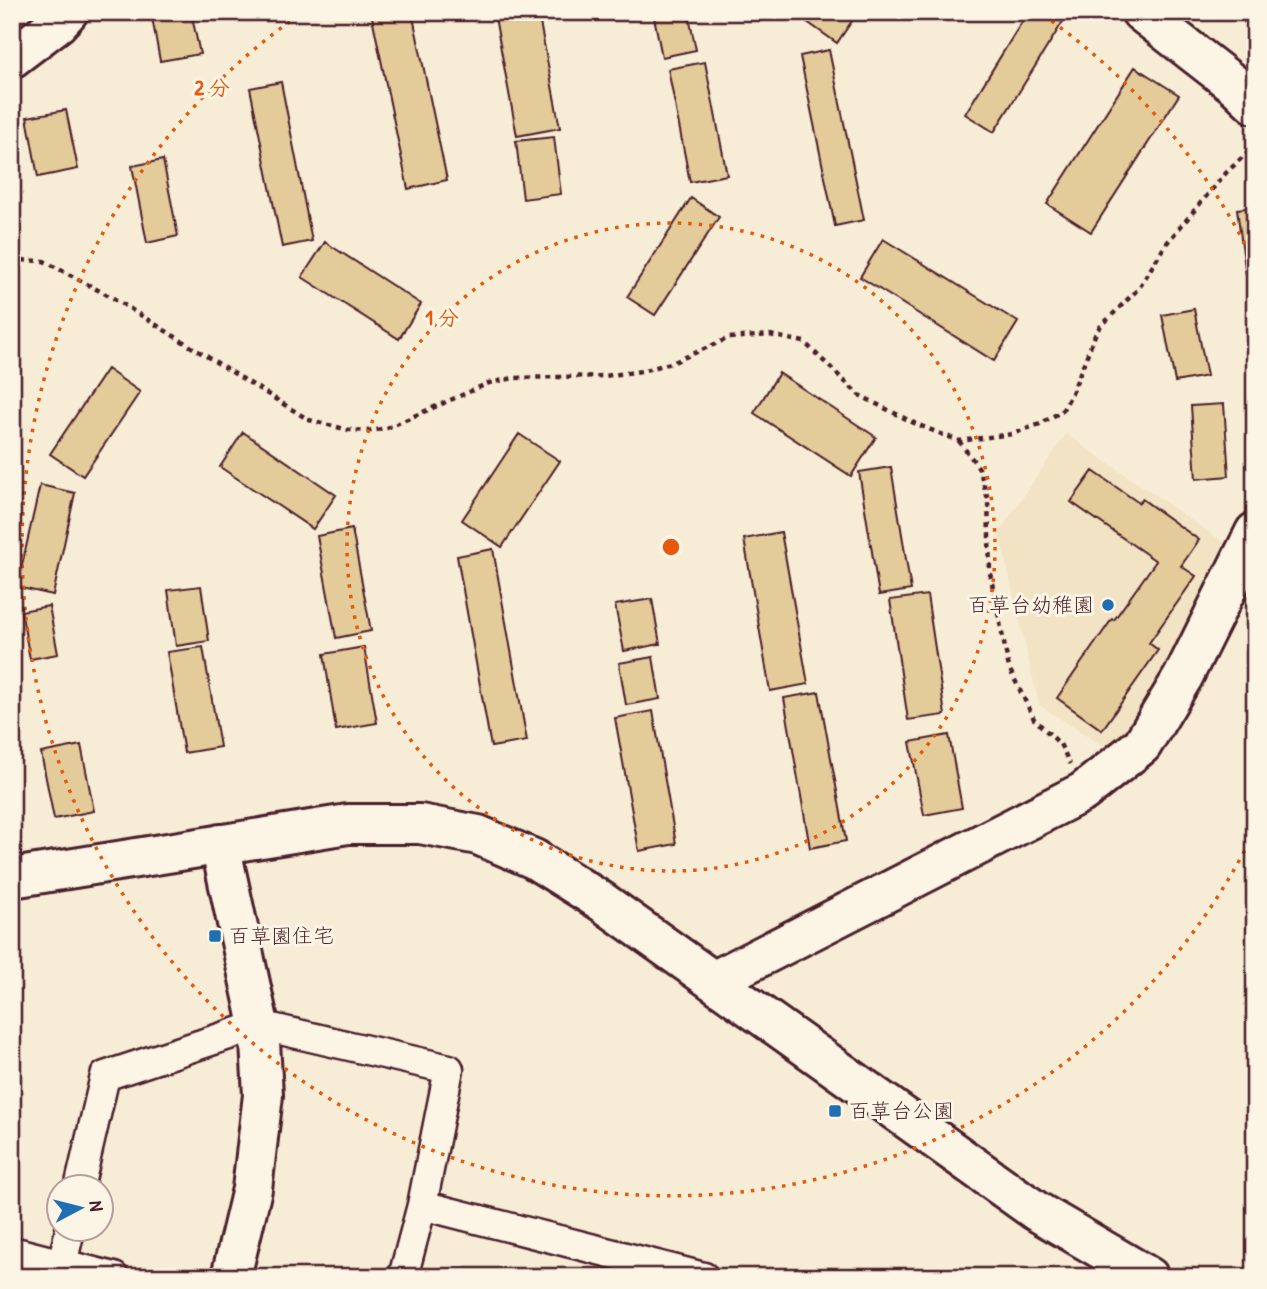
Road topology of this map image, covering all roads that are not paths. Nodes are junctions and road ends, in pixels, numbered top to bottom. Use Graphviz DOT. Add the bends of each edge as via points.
graph roads {
  1 [pos="68,12"];
  2 [pos="1141,12"];
  3 [pos="12,58"];
  4 [pos="1245,95"];
  5 [pos="1255,532"];
  6 [pos="220,844"];
  7 [pos="12,878"];
  8 [pos="713,981"];
  9 [pos="258,1026"];
  10 [pos="82,1174"];
  11 [pos="422,1205"];
  12 [pos="67,1244"];
  13 [pos="12,1251"];
  14 [pos="61,1270"];
  15 [pos="114,1277"];
  16 [pos="231,1277"];
  17 [pos="402,1277"];
  18 [pos="704,1277"];
  19 [pos="1149,1277"];
  1 -- 3 [label="street"];
  2 -- 4 [label="street"];
  5 -- 8 [label="street" via="1183,677 1142,745 1083,792"];
  6 -- 7 [label="street"];
  6 -- 8 [label="street" via="348,824 420,824 478,835 534,859"];
  6 -- 9 [label="street"];
  8 -- 19 [label="street" via="1036,1211"];
  9 -- 10 [label="street" via="105,1076"];
  9 -- 11 [label="street" via="449,1069"];
  9 -- 16 [label="street" via="263,1095 252,1189"];
  11 -- 17 [label="street"];
  11 -- 18 [label="street"];
  12 -- 14 [label="street"];
  13 -- 14 [label="street"];
  14 -- 15 [label="street"];
}
